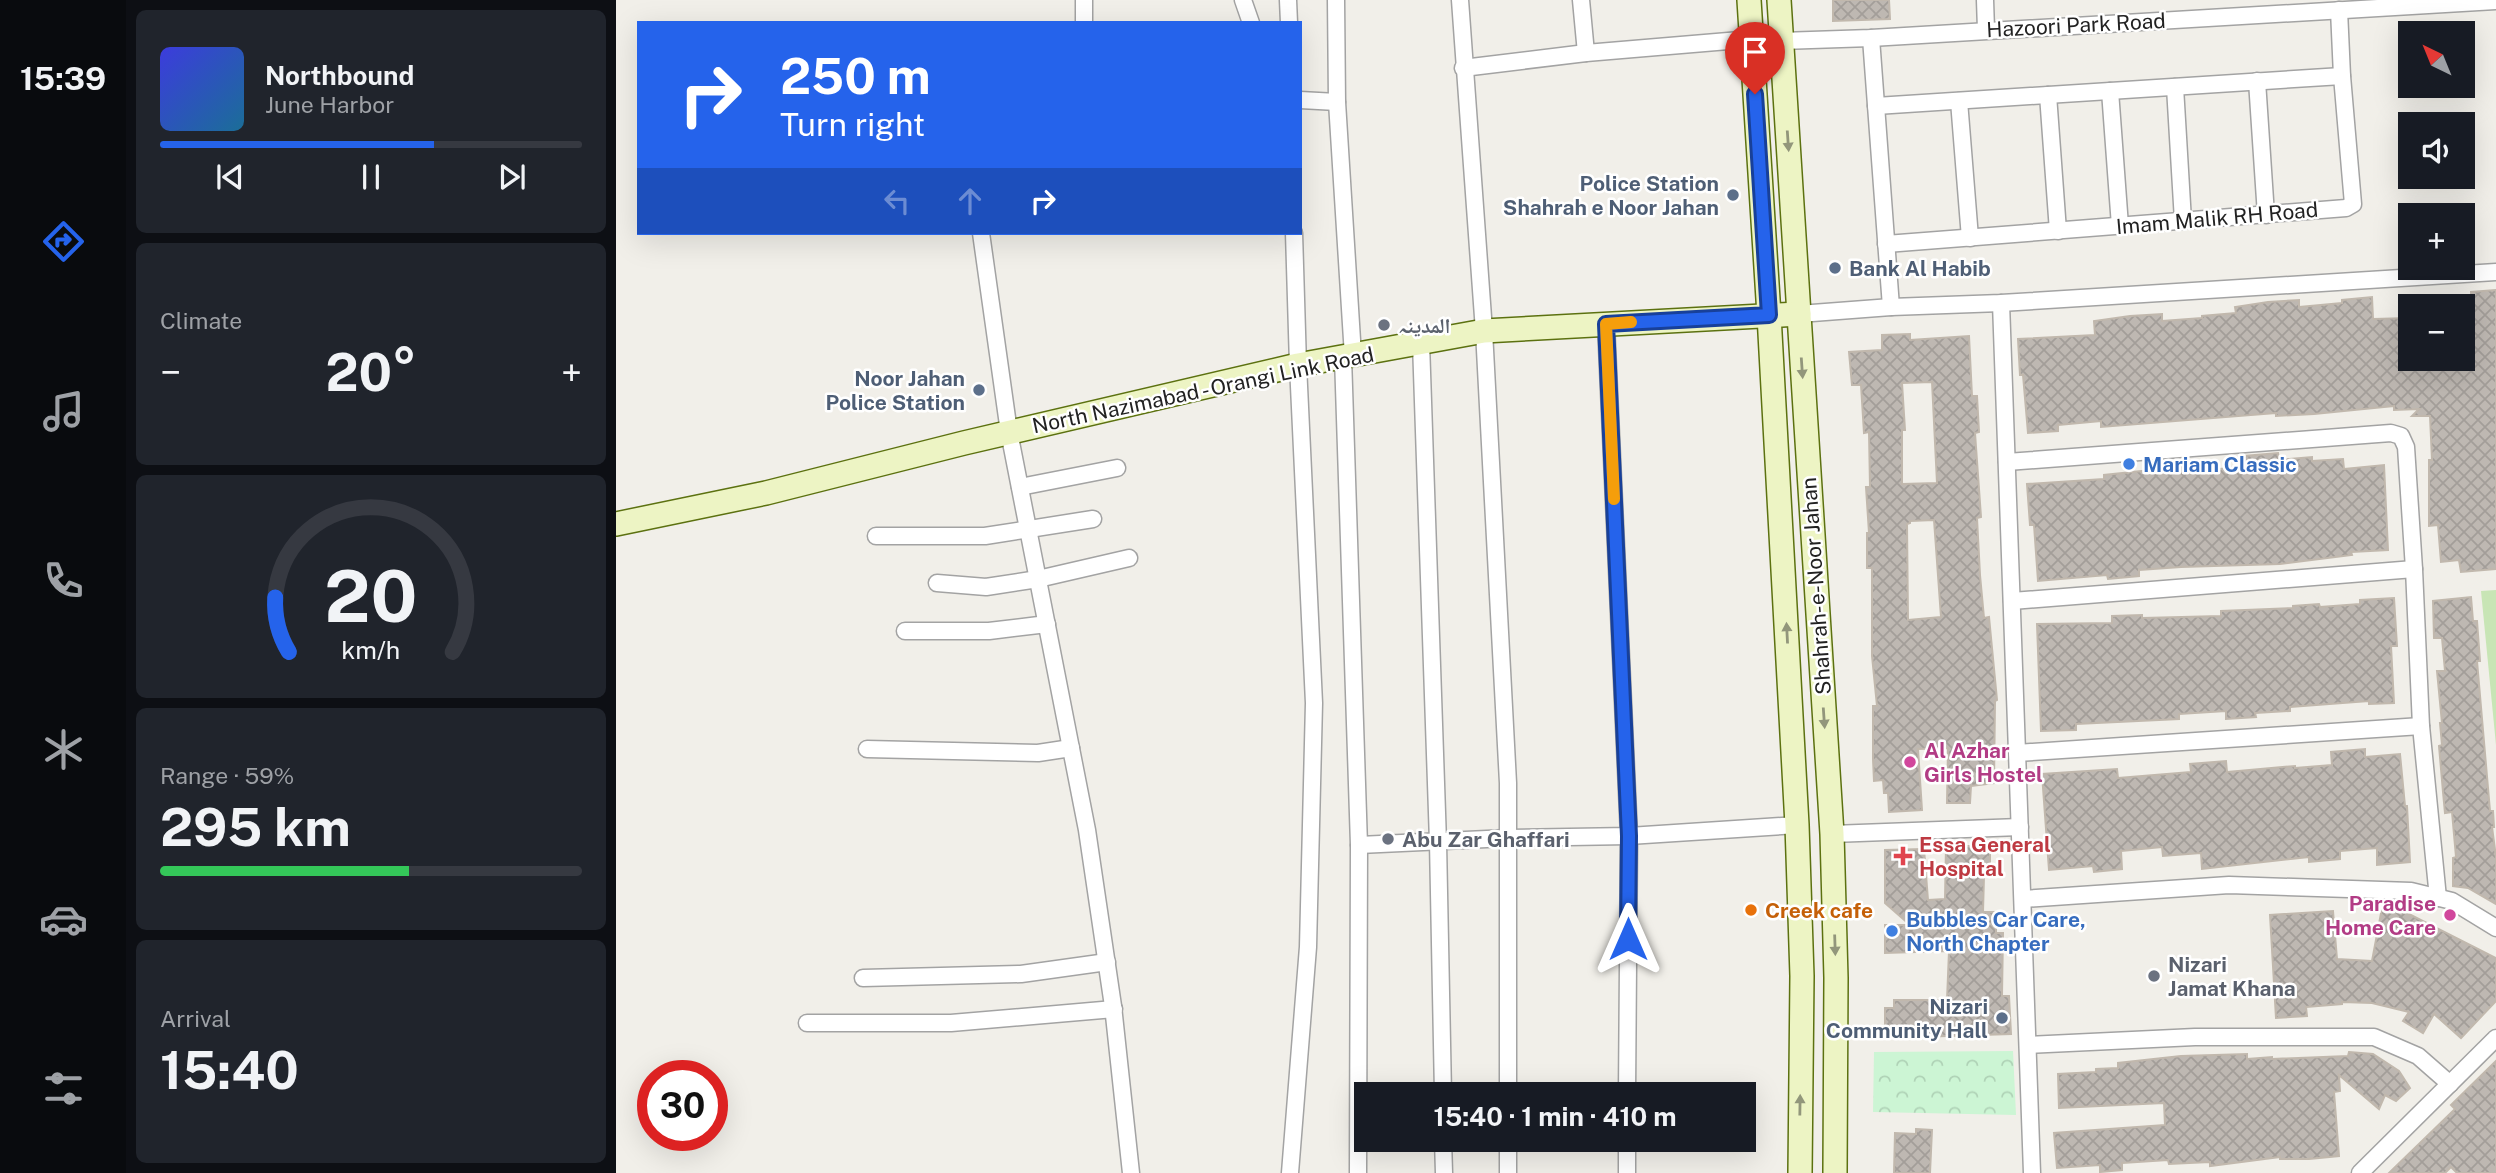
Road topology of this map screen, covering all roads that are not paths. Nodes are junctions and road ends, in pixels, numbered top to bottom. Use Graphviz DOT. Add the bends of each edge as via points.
graph roads {
  1 [pos="1084,0"];
  2 [pos="1243,0"];
  3 [pos="1288,0"];
  4 [pos="1336,0"];
  5 [pos="1460,0"];
  6 [pos="1581,0"];
  7 [pos="1749,0"];
  8 [pos="1779,0"];
  9 [pos="1985,0"];
  10 [pos="2496,1"];
  11 [pos="2438,2"];
  12 [pos="2339,10"];
  13 [pos="1084,21"];
  14 [pos="1250,21"];
  15 [pos="1289,21"];
  16 [pos="1986,30"];
  17 [pos="1871,38"];
  18 [pos="1752,39"];
  19 [pos="1782,40"];
  20 [pos="1586,53"];
  21 [pos="1464,68"];
  22 [pos="2342,76"];
  23 [pos="2257,81"];
  24 [pos="2175,86"];
  25 [pos="2110,91"];
  26 [pos="2048,95"];
  27 [pos="1302,100"];
  28 [pos="1959,101"];
  29 [pos="1337,102"];
  30 [pos="1876,106"];
  31 [pos="2266,215"];
  32 [pos="2183,221"];
  33 [pos="2120,226"];
  34 [pos="2058,231"];
  35 [pos="981,235"];
  36 [pos="1294,235"];
  37 [pos="1970,237"];
  38 [pos="1886,244"];
  39 [pos="2496,272"];
  40 [pos="2001,303"];
  41 [pos="1891,307"];
  42 [pos="1799,314"];
  43 [pos="1769,315"];
  44 [pos="1606,324"];
  45 [pos="1484,331"];
  46 [pos="1421,343"];
  47 [pos="1348,357"];
  48 [pos="1298,365"];
  49 [pos="1009,432"];
  50 [pos="2007,462"];
  51 [pos="1117,468"];
  52 [pos="1020,486"];
  53 [pos="1093,519"];
  54 [pos="616,524"];
  55 [pos="1028,528"];
  56 [pos="876,536"];
  57 [pos="1129,558"];
  58 [pos="2414,569"];
  59 [pos="1038,579"];
  60 [pos="937,583"];
  61 [pos="2012,601"];
  62 [pos="1047,624"];
  63 [pos="905,631"];
  64 [pos="2421,726"];
  65 [pos="1071,748"];
  66 [pos="867,749"];
  67 [pos="2017,753"];
  68 [pos="1797,825"];
  69 [pos="2020,827"];
  70 [pos="1832,834"];
  71 [pos="1629,836"];
  72 [pos="1508,838"];
  73 [pos="1438,842"];
  74 [pos="1359,845"];
  75 [pos="2438,898"];
  76 [pos="2023,899"];
  77 [pos="2496,928"];
  78 [pos="1107,962"];
  79 [pos="1801,976"];
  80 [pos="863,978"];
  81 [pos="1836,978"];
  82 [pos="1114,1009"];
  83 [pos="807,1023"];
  84 [pos="2496,1038"];
  85 [pos="2028,1045"];
  86 [pos="1443,1082"];
  87 [pos="1508,1082"];
  88 [pos="1627,1082"];
  89 [pos="2450,1084"];
  90 [pos="1443,1152"];
  91 [pos="1508,1152"];
  92 [pos="1627,1152"];
  93 [pos="1130,1173"];
  94 [pos="1290,1173"];
  95 [pos="1358,1173"];
  96 [pos="1444,1173"];
  97 [pos="1508,1173"];
  98 [pos="1627,1173"];
  99 [pos="1800,1173"];
  100 [pos="1835,1173"];
  101 [pos="2032,1173"];
  102 [pos="2360,1173"];
  1 -- 13 [label="street"];
  2 -- 14 [label="street"];
  3 -- 15 [label="street"];
  4 -- 29 [label="street"];
  5 -- 21 [label="street"];
  6 -- 20 [label="street"];
  7 -- 18 [label="main road, Shahrah-e-Noor Jahan"];
  8 -- 19 [label="main road, Shahrah-e-Noor Jahan"];
  9 -- 16 [label="street"];
  10 -- 11 [label="street, Hazoori Park Road"];
  11 -- 12 [label="street, Hazoori Park Road"];
  12 -- 16 [label="street, Hazoori Park Road"];
  12 -- 22 [label="street, Imam Malik RH Road"];
  16 -- 17 [label="street, Hazoori Park Road"];
  17 -- 19 [label="street, Hazoori Park Road"];
  17 -- 30 [label="street"];
  18 -- 20 [label="street"];
  18 -- 43 [label="main road, Shahrah-e-Noor Jahan"];
  19 -- 42 [label="main road, Shahrah-e-Noor Jahan, one-way"];
  20 -- 21 [label="street"];
  21 -- 45 [label="street"];
  22 -- 23 [label="street"];
  22 -- 31 [label="street, Imam Malik RH Road" via="2353,204"];
  23 -- 24 [label="street"];
  23 -- 31 [label="street"];
  24 -- 25 [label="street"];
  24 -- 32 [label="street"];
  25 -- 26 [label="street"];
  25 -- 33 [label="street"];
  26 -- 28 [label="street"];
  26 -- 34 [label="street"];
  27 -- 29 [label="street"];
  28 -- 30 [label="street"];
  28 -- 37 [label="street"];
  29 -- 47 [label="street"];
  30 -- 38 [label="street"];
  31 -- 32 [label="street, Imam Malik RH Road"];
  32 -- 33 [label="street, Imam Malik RH Road"];
  33 -- 34 [label="street, Imam Malik RH Road"];
  34 -- 37 [label="street, Imam Malik RH Road"];
  35 -- 49 [label="street"];
  36 -- 48 [label="street"];
  37 -- 38 [label="street, Imam Malik RH Road"];
  38 -- 41 [label="street"];
  39 -- 40 [label="street"];
  40 -- 41 [label="street"];
  40 -- 50 [label="street"];
  41 -- 42 [label="street"];
  42 -- 43 [label="main road, North Nazimabad - Orangi Link Road"];
  42 -- 70 [label="main road, Shahrah-e-Noor Jahan, one-way"];
  43 -- 44 [label="main road, North Nazimabad - Orangi Link Road"];
  68 -- 43 [label="main road, Shahrah-e-Noor Jahan, one-way"];
  44 -- 45 [label="main road, North Nazimabad - Orangi Link Road"];
  44 -- 71 [label="street"];
  45 -- 46 [label="main road, North Nazimabad - Orangi Link Road"];
  45 -- 72 [label="street"];
  46 -- 47 [label="main road, North Nazimabad - Orangi Link Road"];
  46 -- 73 [label="street"];
  47 -- 48 [label="main road, North Nazimabad - Orangi Link Road"];
  47 -- 74 [label="street"];
  48 -- 49 [label="main road, North Nazimabad - Orangi Link Road"];
  48 -- 94 [label="street" via="1314,703 1308,947"];
  49 -- 52 [label="street"];
  49 -- 54 [label="main road, North Nazimabad - Orangi Link Road" via="766,493"];
  50 -- 58 [label="street" via="2391,433 2402,436 2406,447"];
  50 -- 61 [label="street"];
  51 -- 52 [label="street"];
  52 -- 55 [label="street"];
  53 -- 55 [label="street"];
  55 -- 56 [label="street" via="985,536"];
  55 -- 59 [label="street"];
  57 -- 59 [label="street"];
  58 -- 61 [label="street"];
  58 -- 64 [label="street"];
  59 -- 60 [label="street" via="986,587"];
  59 -- 62 [label="street"];
  61 -- 67 [label="street"];
  62 -- 63 [label="street" via="989,631"];
  62 -- 65 [label="street"];
  64 -- 67 [label="street"];
  64 -- 75 [label="street"];
  65 -- 66 [label="street" via="1038,753"];
  65 -- 78 [label="street"];
  67 -- 69 [label="street"];
  68 -- 71 [label="street"];
  68 -- 79 [label="main road, Shahrah-e-Noor Jahan"];
  69 -- 70 [label="street"];
  69 -- 76 [label="street"];
  70 -- 81 [label="main road, Shahrah-e-Noor Jahan, one-way"];
  71 -- 72 [label="street"];
  71 -- 88 [label="street"];
  72 -- 73 [label="street"];
  72 -- 87 [label="street"];
  73 -- 74 [label="street"];
  73 -- 86 [label="street"];
  74 -- 95 [label="street"];
  75 -- 76 [label="street" via="2411,891 2229,885"];
  75 -- 77 [label="street" via="2452,901"];
  76 -- 85 [label="street"];
  78 -- 80 [label="street" via="1021,974"];
  78 -- 82 [label="street"];
  79 -- 81 [label="main road"];
  99 -- 79 [label="main road, Shahrah-e-Noor Jahan, one-way"];
  81 -- 100 [label="main road, Shahrah-e-Noor Jahan"];
  82 -- 83 [label="street" via="951,1023"];
  82 -- 93 [label="street"];
  84 -- 89 [label="street"];
  85 -- 89 [label="street" via="2195,1037 2374,1037 2418,1056"];
  85 -- 101 [label="street"];
  89 -- 102 [label="street"];
  90 -- 96 [label="street"];
  91 -- 97 [label="street"];
  92 -- 98 [label="street"];
}
